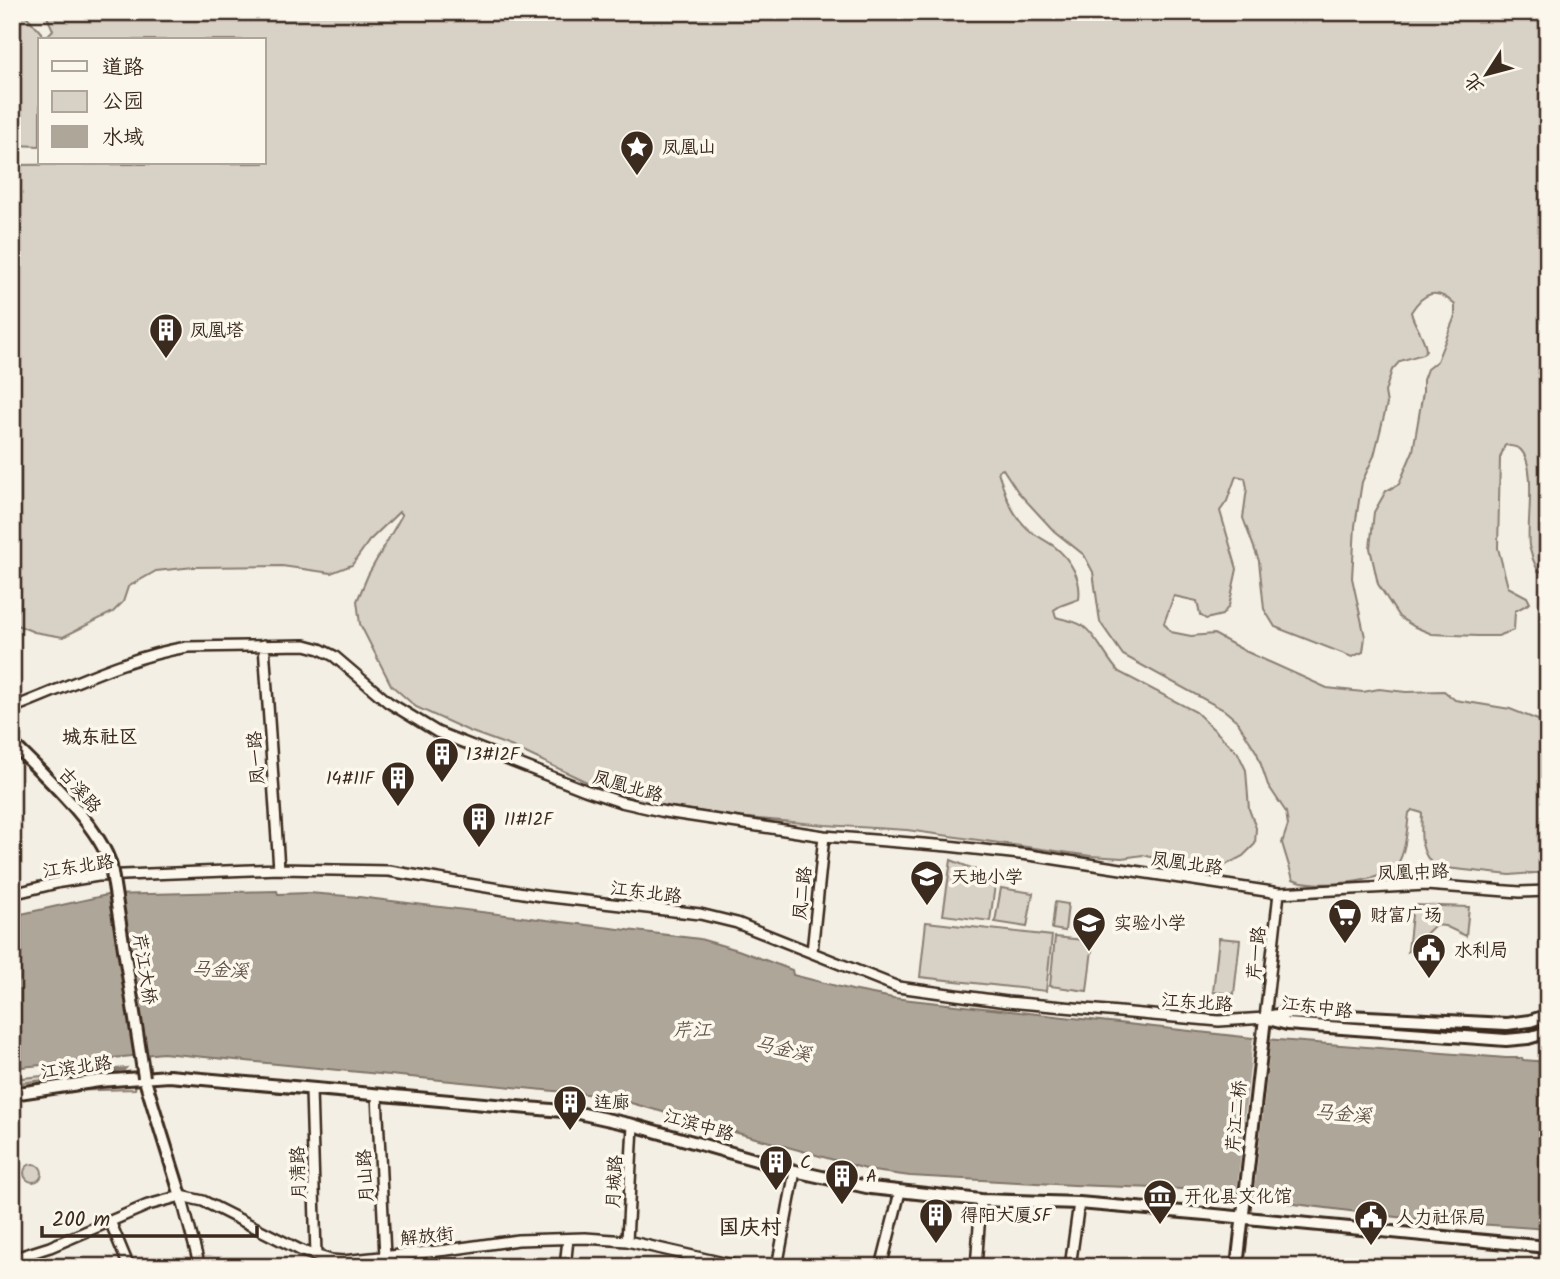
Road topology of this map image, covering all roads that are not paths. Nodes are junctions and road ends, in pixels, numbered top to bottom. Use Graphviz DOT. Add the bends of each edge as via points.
graph roads {
  1 [pos="264,645"];
  2 [pos="12,708"];
  3 [pos="12,743"];
  4 [pos="824,836"];
  5 [pos="111,866"];
  6 [pos="279,869"];
  7 [pos="1548,889"];
  8 [pos="1279,892"];
  9 [pos="12,894"];
  10 [pos="812,952"];
  11 [pos="1548,1015"];
  12 [pos="1265,1018"];
  13 [pos="1530,1021"];
  14 [pos="1548,1032"];
  15 [pos="144,1077"];
  16 [pos="311,1090"];
  17 [pos="12,1094"];
  18 [pos="377,1095"];
  19 [pos="633,1125"];
  20 [pos="795,1171"];
  21 [pos="900,1192"];
  22 [pos="181,1196"];
  23 [pos="981,1200"];
  24 [pos="1079,1203"];
  25 [pos="1242,1217"];
  26 [pos="110,1221"];
  27 [pos="568,1239"];
  28 [pos="627,1241"];
  29 [pos="1548,1247"];
  30 [pos="316,1255"];
  31 [pos="384,1256"];
  32 [pos="12,1259"];
  33 [pos="129,1267"];
  34 [pos="200,1267"];
  35 [pos="565,1267"];
  36 [pos="741,1267"];
  37 [pos="777,1267"];
  38 [pos="881,1267"];
  39 [pos="976,1267"];
  40 [pos="1070,1267"];
  41 [pos="1237,1267"];
  1 -- 2 [label="street, 凤凰北路" via="187,647 149,654"];
  1 -- 4 [label="street, 凤凰北路" via="320,649 388,702 438,732 621,803"];
  1 -- 6 [label="street, 凤一路"];
  3 -- 5 [label="main road, 古溪路" via="91,830"];
  4 -- 8 [label="street, 凤凰北路" via="1016,854"];
  4 -- 10 [label="street, 凤二路"];
  5 -- 15 [label="main road, 芹江大桥, bridge"];
  6 -- 9 [label="street, 江东北路" via="98,876"];
  6 -- 10 [label="street, 江东北路" via="389,872 700,914"];
  7 -- 8 [label="street, 凤凰中路" via="1426,885"];
  8 -- 12 [label="street, 芹一路"];
  10 -- 12 [label="street, 江东北路" via="898,987 1219,1021"];
  11 -- 13 [label="main road, 江东中路"];
  12 -- 13 [label="main road, 江东中路" via="1288,1013 1507,1024"];
  12 -- 14 [label="main road, 江东中路" via="1287,1024 1506,1041"];
  12 -- 25 [label="main road, 芹江二桥"];
  13 -- 14 [label="street"];
  15 -- 16 [label="main road, 江滨中路" via="202,1078"];
  15 -- 17 [label="main road, 江滨北路"];
  15 -- 22 [label="main road"];
  16 -- 18 [label="main road, 江滨中路"];
  16 -- 30 [label="street, 月清路"];
  18 -- 19 [label="main road, 江滨中路" via="573,1112"];
  18 -- 31 [label="street, 月山路"];
  19 -- 20 [label="main road, 江滨中路"];
  19 -- 28 [label="street, 月城路"];
  20 -- 21 [label="main road, 江滨中路"];
  20 -- 37 [label="street"];
  21 -- 23 [label="main road, 江滨中路"];
  21 -- 38 [label="street"];
  22 -- 26 [label="street"];
  22 -- 30 [label="street, 解放街" via="203,1201"];
  22 -- 34 [label="street"];
  23 -- 24 [label="main road, 江滨中路"];
  23 -- 39 [label="street"];
  24 -- 25 [label="main road, 江滨中路"];
  24 -- 40 [label="street"];
  25 -- 29 [label="main road, 江滨中路"];
  25 -- 41 [label="main road, 芹江二桥"];
  26 -- 32 [label="street"];
  26 -- 33 [label="street"];
  27 -- 28 [label="street, 解放街"];
  27 -- 31 [label="street, 解放街" via="518,1240"];
  27 -- 35 [label="street"];
  28 -- 36 [label="street, 解放街"];
  30 -- 31 [label="street, 解放街" via="343,1261"];
}
